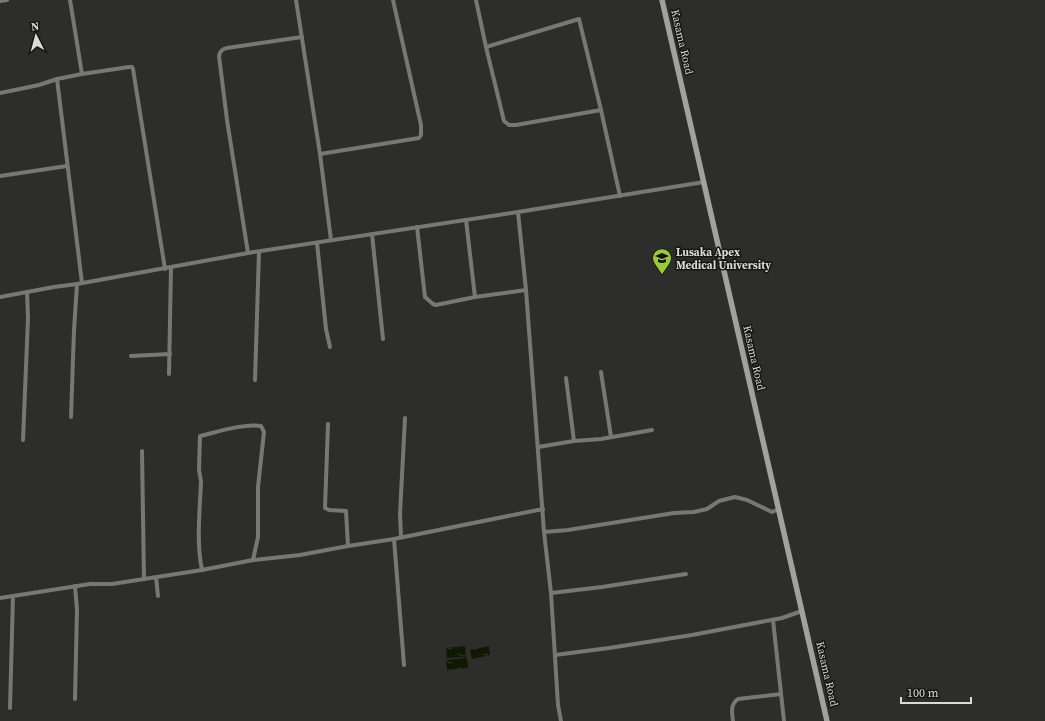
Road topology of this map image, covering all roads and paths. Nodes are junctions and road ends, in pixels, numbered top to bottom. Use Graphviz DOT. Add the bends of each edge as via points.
graph roads {
  1 [pos="70,0"];
  2 [pos="296,0"];
  3 [pos="392,0"];
  4 [pos="476,0"];
  5 [pos="662,0"];
  6 [pos="302,37"];
  7 [pos="486,47"];
  8 [pos="82,74"];
  9 [pos="57,79"];
  10 [pos="0,93"];
  11 [pos="601,110"];
  12 [pos="320,154"];
  13 [pos="67,166"];
  14 [pos="0,176"];
  15 [pos="704,182"];
  16 [pos="620,196"];
  17 [pos="518,212"];
  18 [pos="466,220"];
  19 [pos="418,228"];
  20 [pos="372,234"];
  21 [pos="331,240"];
  22 [pos="317,243"];
  23 [pos="259,252"];
  24 [pos="248,253"];
  25 [pos="171,267"];
  26 [pos="165,269"];
  27 [pos="79,284"];
  28 [pos="526,290"];
  29 [pos="27,292"];
  30 [pos="0,297"];
  31 [pos="475,297"];
  32 [pos="383,339"];
  33 [pos="330,347"];
  34 [pos="170,354"];
  35 [pos="132,356"];
  36 [pos="601,372"];
  37 [pos="169,374"];
  38 [pos="566,378"];
  39 [pos="255,380"];
  40 [pos="71,417"];
  41 [pos="405,418"];
  42 [pos="328,424"];
  43 [pos="652,430"];
  44 [pos="611,436"];
  45 [pos="23,440"];
  46 [pos="574,442"];
  47 [pos="538,447"];
  48 [pos="142,451"];
  49 [pos="779,508"];
  50 [pos="542,509"];
  51 [pos="544,532"];
  52 [pos="401,538"];
  53 [pos="394,539"];
  54 [pos="348,546"];
  55 [pos="254,560"];
  56 [pos="202,570"];
  57 [pos="686,574"];
  58 [pos="156,577"];
  59 [pos="144,579"];
  60 [pos="75,586"];
  61 [pos="551,593"];
  62 [pos="13,596"];
  63 [pos="158,596"];
  64 [pos="0,598"];
  65 [pos="802,611"];
  66 [pos="773,620"];
  67 [pos="555,655"];
  68 [pos="404,665"];
  69 [pos="781,694"];
  70 [pos="75,700"];
  71 [pos="10,708"];
  72 [pos="561,721"];
  73 [pos="733,721"];
  74 [pos="784,721"];
  75 [pos="828,721"];
  1 -- 8 [label="street"];
  2 -- 6 [label="street"];
  3 -- 12 [label="street" via="422,135 419,138"];
  4 -- 7 [label="street"];
  5 -- 15 [label="street, Kasama Road"];
  6 -- 12 [label="street"];
  6 -- 24 [label="street" via="220,51 227,120"];
  7 -- 11 [label="street" via="504,121 509,125"];
  7 -- 11 [label="street" via="579,19"];
  8 -- 9 [label="street"];
  8 -- 26 [label="street" via="129,66 133,69"];
  9 -- 10 [label="street"];
  9 -- 13 [label="street"];
  11 -- 16 [label="street"];
  12 -- 21 [label="street"];
  13 -- 14 [label="street"];
  13 -- 27 [label="street"];
  15 -- 16 [label="street"];
  15 -- 49 [label="street, Kasama Road"];
  16 -- 17 [label="street"];
  17 -- 18 [label="street"];
  17 -- 28 [label="street"];
  18 -- 19 [label="street"];
  18 -- 31 [label="street"];
  19 -- 20 [label="street"];
  19 -- 31 [label="street" via="425,296 436,305"];
  20 -- 21 [label="street"];
  20 -- 32 [label="street"];
  21 -- 22 [label="street"];
  22 -- 23 [label="street"];
  22 -- 33 [label="street"];
  23 -- 24 [label="street"];
  23 -- 39 [label="street"];
  24 -- 25 [label="street"];
  25 -- 26 [label="street"];
  25 -- 34 [label="street"];
  26 -- 27 [label="street"];
  27 -- 29 [label="street"];
  27 -- 40 [label="street" via="74,330"];
  28 -- 31 [label="street"];
  28 -- 47 [label="street"];
  29 -- 30 [label="street"];
  29 -- 45 [label="street"];
  34 -- 35 [label="street"];
  34 -- 37 [label="street"];
  36 -- 44 [label="street"];
  38 -- 46 [label="street"];
  41 -- 52 [label="street"];
  42 -- 54 [label="street" via="325,508 346,511"];
  43 -- 44 [label="street"];
  44 -- 46 [label="street"];
  46 -- 47 [label="street"];
  47 -- 50 [label="street"];
  48 -- 59 [label="street"];
  49 -- 51 [label="street" via="772,512 735,497 694,512"];
  49 -- 65 [label="street, Kasama Road"];
  50 -- 51 [label="street"];
  50 -- 52 [label="street"];
  51 -- 61 [label="street"];
  52 -- 53 [label="street"];
  53 -- 54 [label="street"];
  53 -- 68 [label="street"];
  54 -- 55 [label="street"];
  55 -- 56 [label="street"];
  55 -- 56 [label="street" via="258,536 258,487 264,432 261,426 256,425 200,436 199,547"];
  56 -- 58 [label="street"];
  57 -- 61 [label="street"];
  58 -- 59 [label="street"];
  58 -- 63 [label="street"];
  59 -- 60 [label="street"];
  60 -- 62 [label="street"];
  60 -- 70 [label="street"];
  61 -- 67 [label="street"];
  62 -- 64 [label="street"];
  62 -- 71 [label="street"];
  65 -- 66 [label="street"];
  65 -- 75 [label="street, Kasama Road"];
  66 -- 67 [label="street" via="692,636"];
  66 -- 69 [label="street"];
  67 -- 72 [label="street"];
  69 -- 73 [label="street" via="738,699 731,709"];
  69 -- 74 [label="street"];
}
